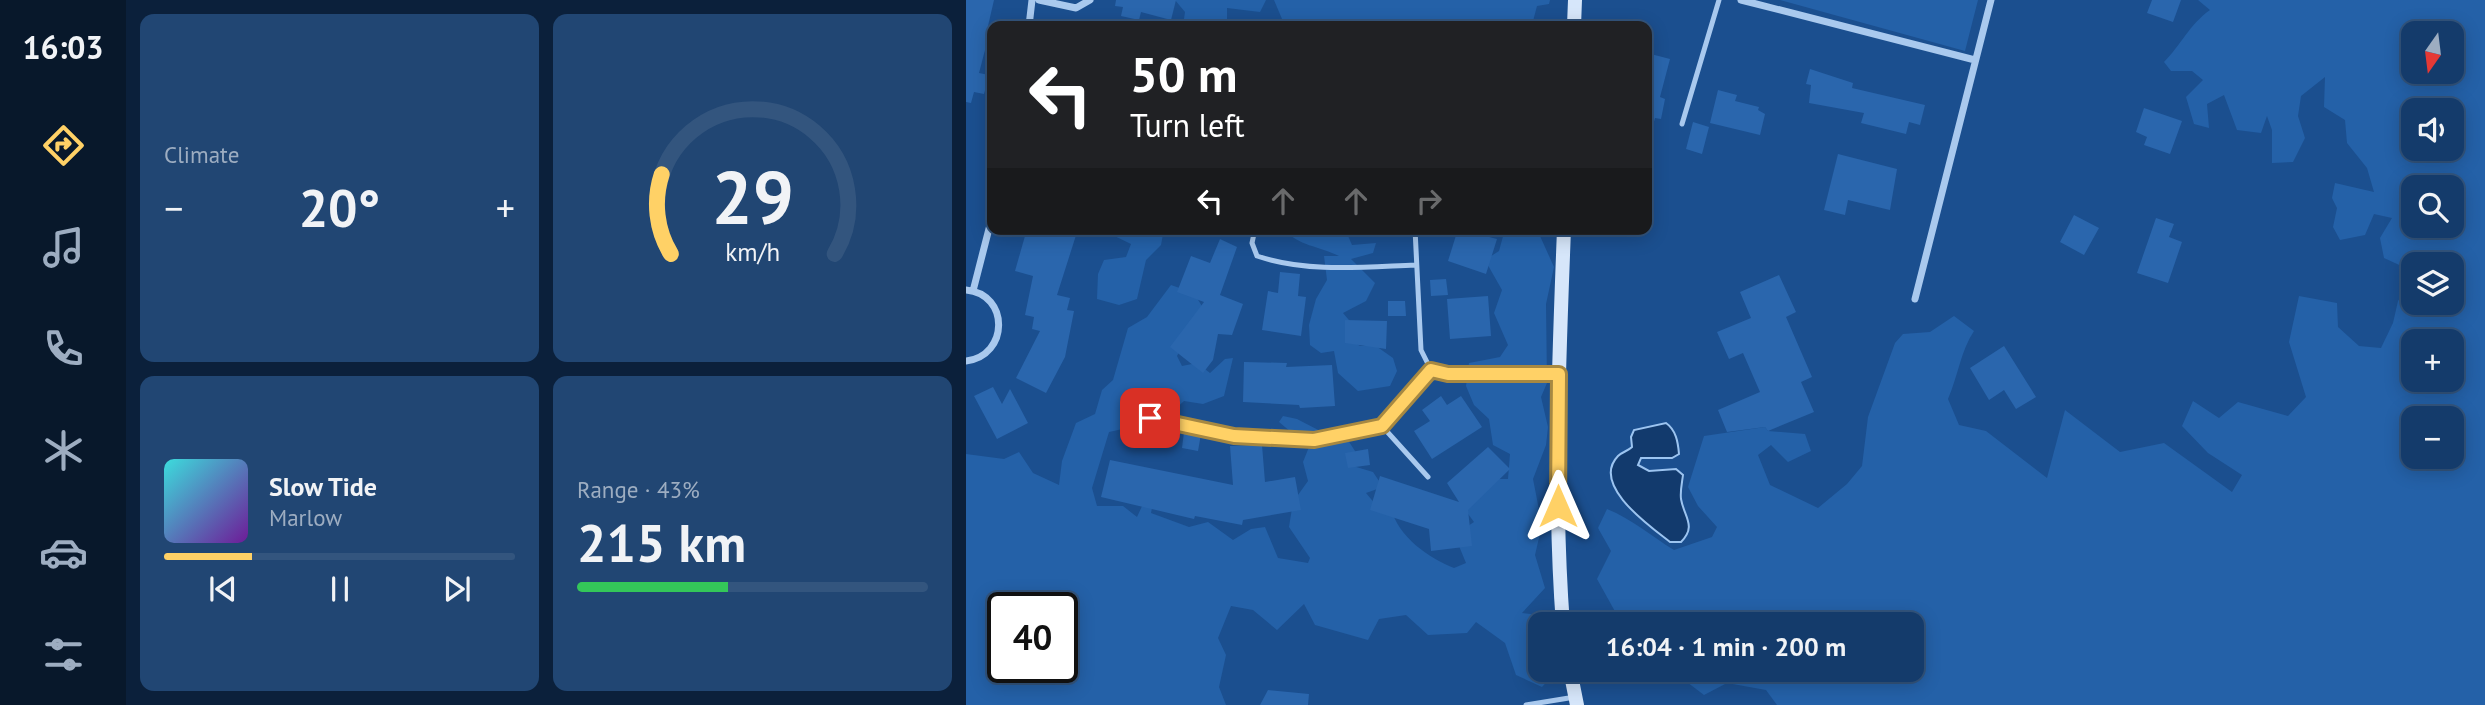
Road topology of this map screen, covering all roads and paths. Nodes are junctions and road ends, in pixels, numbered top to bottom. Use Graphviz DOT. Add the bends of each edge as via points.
graph roads {
  1 [pos="1032,0"];
  2 [pos="1039,0"];
  3 [pos="1090,0"];
  4 [pos="1575,0"];
  5 [pos="1718,0"];
  6 [pos="1741,0"];
  7 [pos="1991,0"];
  8 [pos="1030,21"];
  9 [pos="1574,21"];
  10 [pos="1975,60"];
  11 [pos="1682,124"];
  12 [pos="987,233"];
  13 [pos="1254,235"];
  14 [pos="1415,235"];
  15 [pos="1564,235"];
  16 [pos="1415,265"];
  17 [pos="969,290"];
  18 [pos="1915,299"];
  19 [pos="966,361"];
  20 [pos="1431,370"];
  21 [pos="1559,374"];
  22 [pos="1150,418"];
  23 [pos="1382,426"];
  24 [pos="1428,477"];
  25 [pos="1562,612"];
  26 [pos="1572,682"];
  27 [pos="1576,701"];
  28 [pos="1526,705"];
  1 -- 8 [label="street"];
  2 -- 3 [label="street" via="1076,8"];
  4 -- 9 [label="street"];
  5 -- 11 [label="lane"];
  6 -- 10 [label="street"];
  7 -- 10 [label="street"];
  10 -- 18 [label="street"];
  12 -- 17 [label="street"];
  13 -- 16 [label="lane" via="1257,256 1268,259 1326,267"];
  14 -- 16 [label="lane"];
  15 -- 21 [label="street"];
  16 -- 20 [label="lane" via="1421,350"];
  17 -- 19 [label="street" via="992,303 1000,325 993,347"];
  20 -- 21 [label="lane"];
  20 -- 23 [label="lane"];
  21 -- 25 [label="street"];
  22 -- 23 [label="lane" via="1234,436 1314,440"];
  23 -- 24 [label="lane"];
  26 -- 27 [label="street"];
  27 -- 28 [label="lane"];
}
